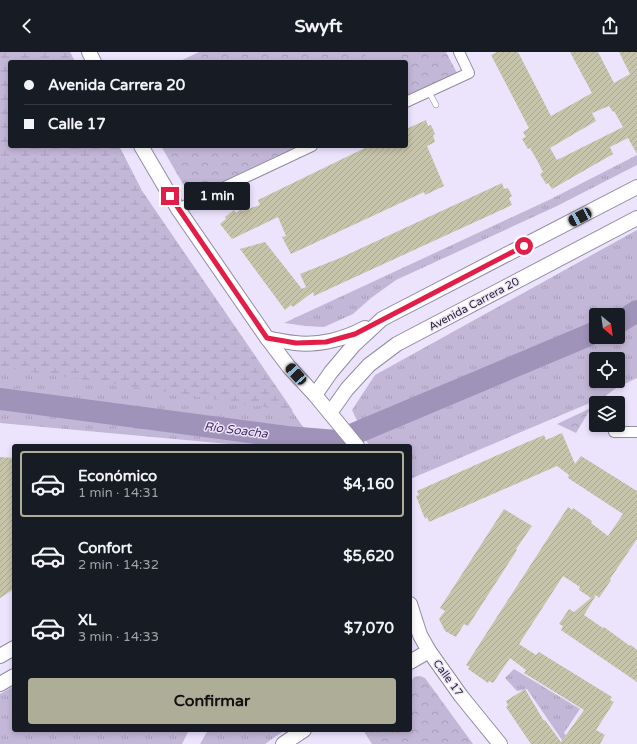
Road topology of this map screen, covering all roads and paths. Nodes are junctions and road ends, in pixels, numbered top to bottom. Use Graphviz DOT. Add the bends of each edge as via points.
graph roads {
  1 [pos="459,52"];
  2 [pos="429,92"];
  3 [pos="408,101"];
  4 [pos="436,105"];
  5 [pos="142,148"];
  6 [pos="308,148"];
  7 [pos="637,188"];
  8 [pos="178,209"];
  9 [pos="637,218"];
  10 [pos="382,319"];
  11 [pos="267,338"];
  12 [pos="315,395"];
  13 [pos="330,413"];
  14 [pos="625,432"];
  15 [pos="637,432"];
  16 [pos="355,444"];
  17 [pos="412,610"];
  18 [pos="12,649"];
  19 [pos="429,651"];
  20 [pos="0,656"];
  21 [pos="412,661"];
  22 [pos="12,677"];
  23 [pos="0,684"];
  24 [pos="301,732"];
  25 [pos="283,744"];
  26 [pos="500,744"];
  1 -- 2 [label="street" via="469,73"];
  2 -- 3 [label="street"];
  2 -- 4 [label="lane"];
  5 -- 8 [label="street"];
  6 -- 8 [label="street"];
  7 -- 10 [label="street"];
  8 -- 11 [label="street"];
  9 -- 13 [label="street, Avenida Carrera 20" via="397,344 369,365"];
  10 -- 11 [label="street" via="355,334 326,342 296,343"];
  10 -- 12 [label="street" via="353,346"];
  11 -- 12 [label="street" via="288,367"];
  12 -- 13 [label="street"];
  13 -- 16 [label="street"];
  14 -- 15 [label="street"];
  17 -- 19 [label="street, Calle 17" via="420,635"];
  18 -- 20 [label="street"];
  19 -- 21 [label="street"];
  19 -- 26 [label="street, Calle 17"];
  22 -- 23 [label="street"];
  24 -- 25 [label="street"];
}
